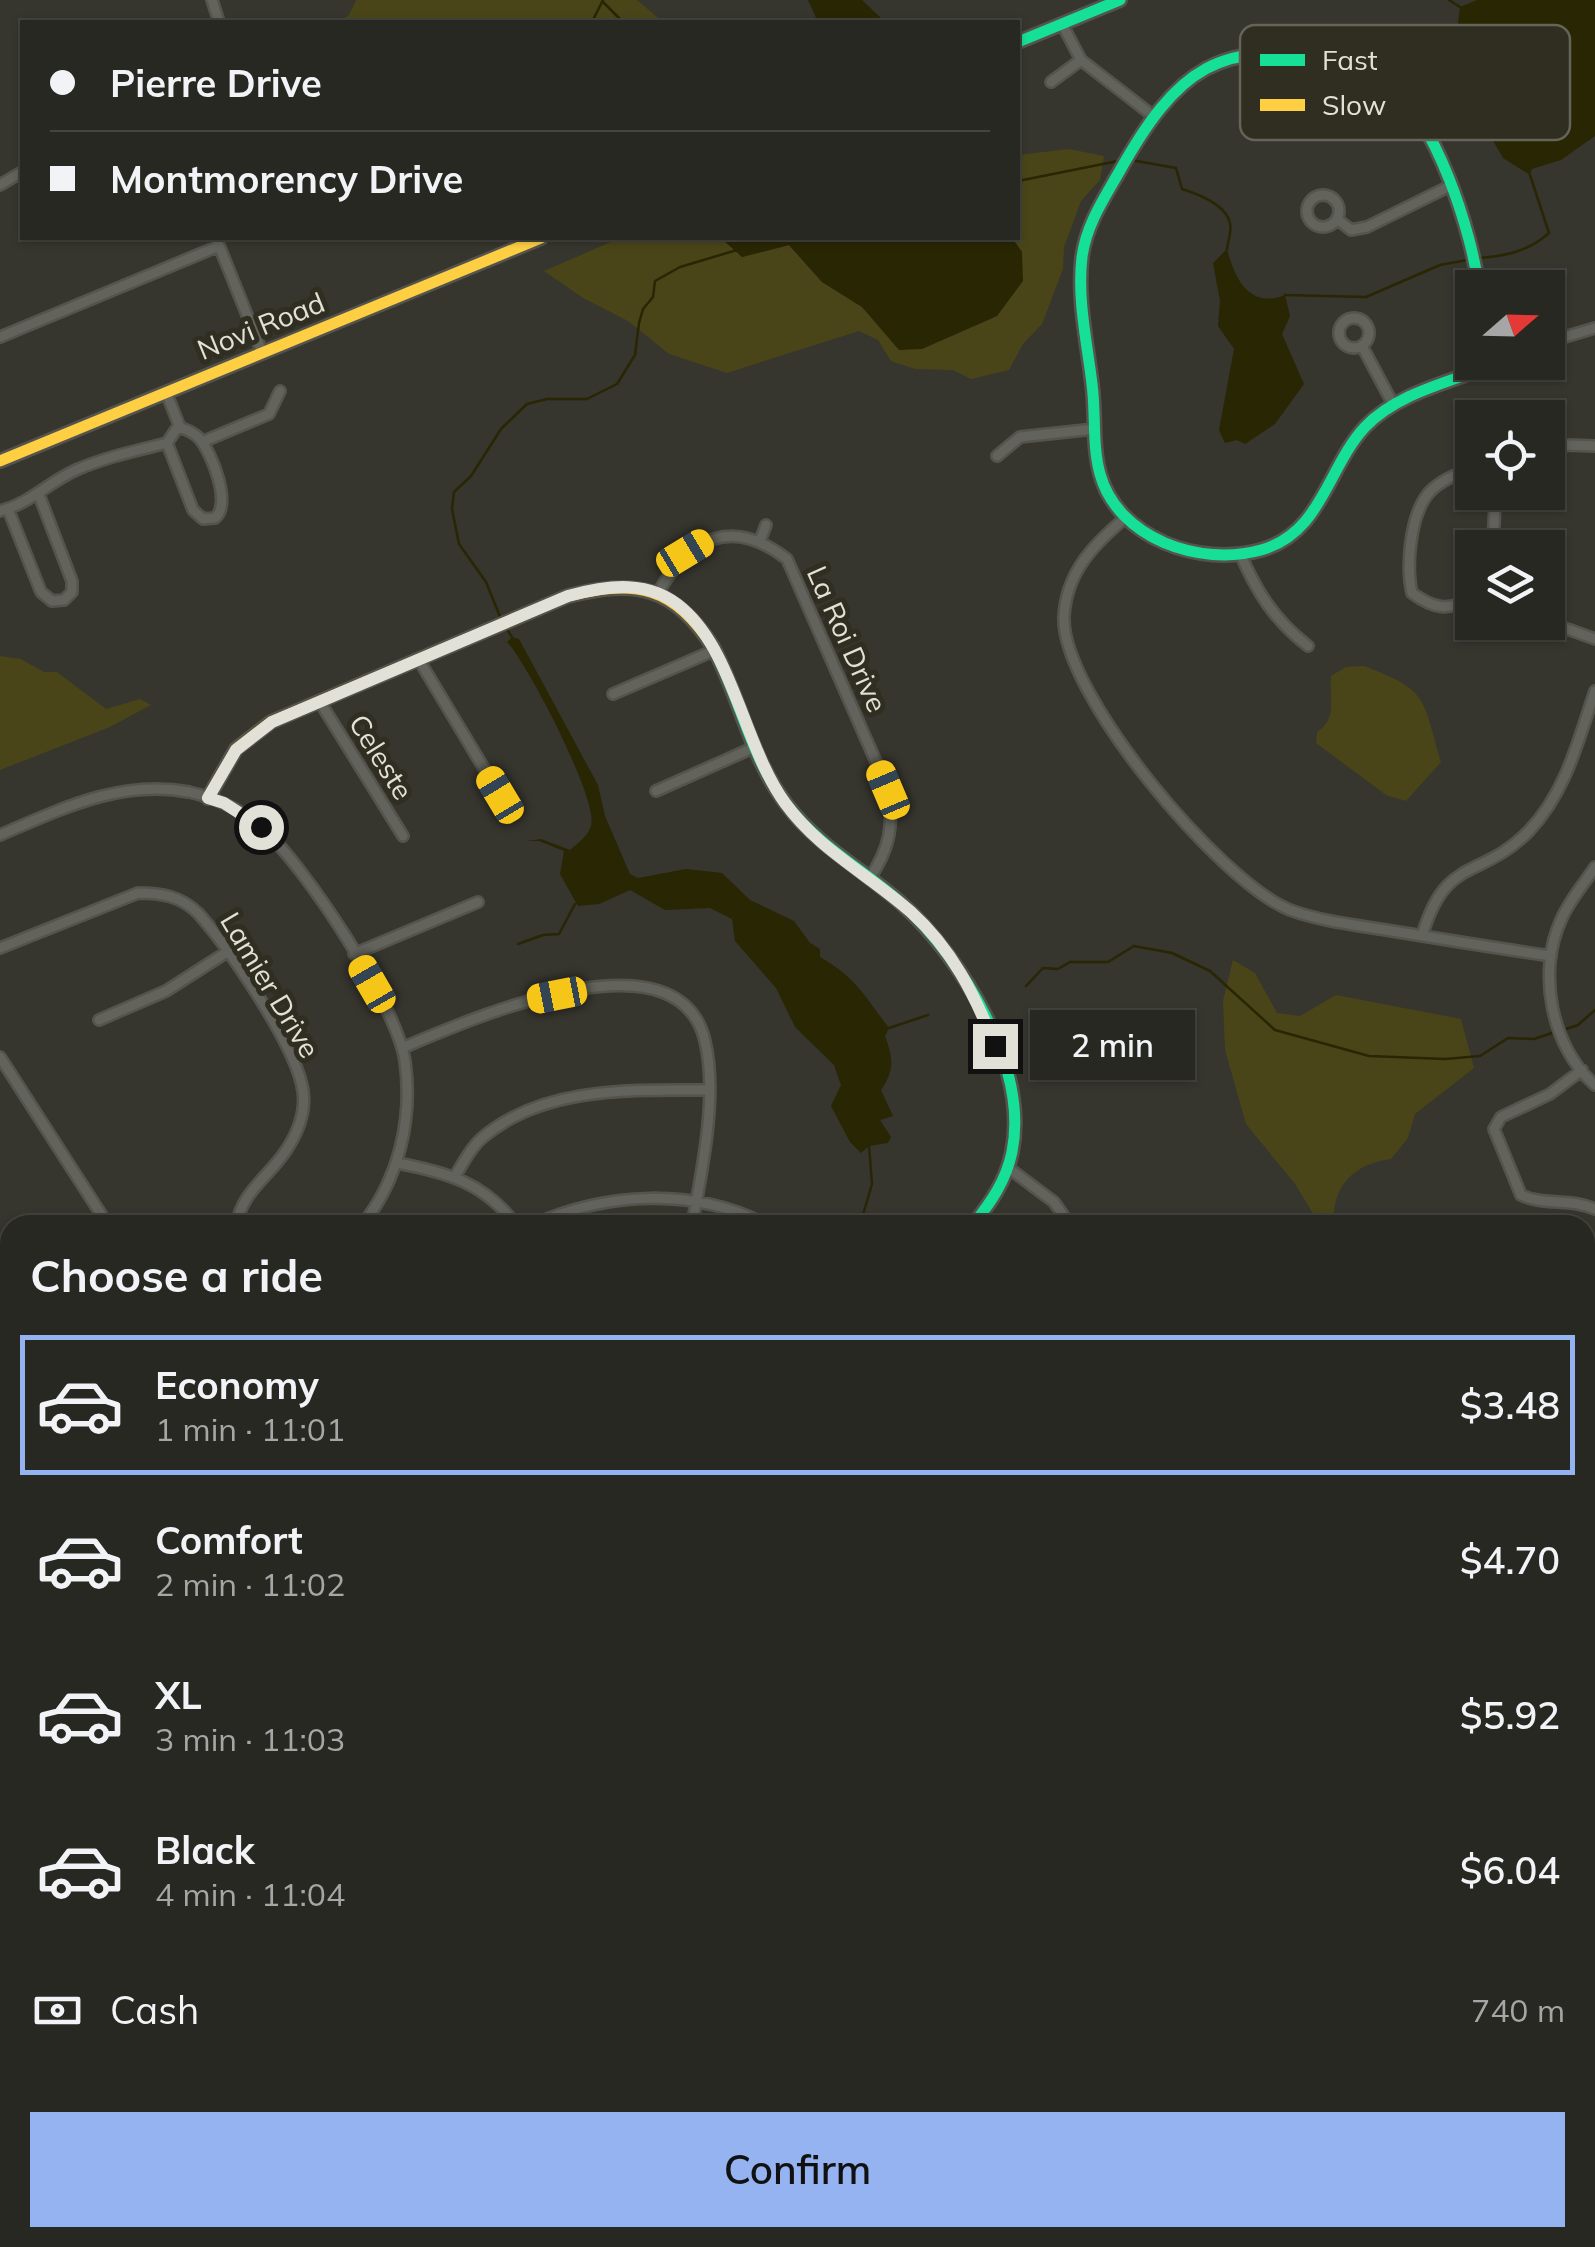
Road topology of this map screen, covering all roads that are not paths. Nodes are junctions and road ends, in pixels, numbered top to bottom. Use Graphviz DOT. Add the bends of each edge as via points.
graph roads {
  1 [pos="1120,0"];
  2 [pos="1062,24"];
  3 [pos="1020,41"];
  4 [pos="1240,55"];
  5 [pos="1081,60"];
  6 [pos="1050,82"];
  7 [pos="1152,115"];
  8 [pos="1428,140"];
  9 [pos="1448,187"];
  10 [pos="1336,219"];
  11 [pos="536,240"];
  12 [pos="218,242"];
  13 [pos="1477,270"];
  14 [pos="1595,328"];
  15 [pos="0,336"];
  16 [pos="1565,337"];
  17 [pos="1362,346"];
  18 [pos="262,352"];
  19 [pos="1464,380"];
  20 [pos="280,391"];
  21 [pos="166,392"];
  22 [pos="1394,404"];
  23 [pos="178,427"];
  24 [pos="1094,429"];
  25 [pos="202,442"];
  26 [pos="166,443"];
  27 [pos="1565,445"];
  28 [pos="1595,446"];
  29 [pos="997,456"];
  30 [pos="0,462"];
  31 [pos="1455,477"];
  32 [pos="38,494"];
  33 [pos="4,510"];
  34 [pos="1125,518"];
  35 [pos="766,526"];
  36 [pos="760,541"];
  37 [pos="1240,553"];
  38 [pos="658,593"];
  39 [pos="1455,604"];
  40 [pos="1565,628"];
  41 [pos="1595,639"];
  42 [pos="1308,646"];
  43 [pos="712,651"];
  44 [pos="419,660"];
  45 [pos="1595,691"];
  46 [pos="613,694"];
  47 [pos="320,702"];
  48 [pos="755,747"];
  49 [pos="656,791"];
  50 [pos="500,795"];
  51 [pos="208,798"];
  52 [pos="0,835"];
  53 [pos="403,836"];
  54 [pos="1595,867"];
  55 [pos="869,879"];
  56 [pos="478,902"];
  57 [pos="1422,936"];
  58 [pos="0,948"];
  59 [pos="226,952"];
  60 [pos="354,954"];
  61 [pos="1551,956"];
  62 [pos="99,1020"];
  63 [pos="402,1048"];
  64 [pos="0,1056"];
  65 [pos="1582,1070"];
  66 [pos="1595,1085"];
  67 [pos="708,1090"];
  68 [pos="397,1163"];
  69 [pos="1010,1169"];
  70 [pos="454,1176"];
  71 [pos="696,1201"];
  72 [pos="1595,1210"];
  73 [pos="102,1215"];
  74 [pos="241,1215"];
  75 [pos="370,1215"];
  76 [pos="509,1215"];
  77 [pos="557,1215"];
  78 [pos="694,1215"];
  79 [pos="745,1215"];
  80 [pos="981,1215"];
  81 [pos="1063,1215"];
  1 -- 2 [label="street"];
  2 -- 3 [label="street"];
  2 -- 5 [label="street"];
  4 -- 7 [label="street" via="1185,82"];
  5 -- 6 [label="street"];
  5 -- 7 [label="street"];
  7 -- 24 [label="street" via="1082,251"];
  8 -- 9 [label="street"];
  9 -- 10 [label="street" via="1367,227 1351,230"];
  9 -- 13 [label="street"];
  11 -- 18 [label="street, Novi Road"];
  12 -- 15 [label="street"];
  12 -- 18 [label="street"];
  14 -- 16 [label="street"];
  17 -- 22 [label="street"];
  18 -- 21 [label="street, Novi Road"];
  19 -- 22 [label="street"];
  20 -- 25 [label="street" via="269,414"];
  21 -- 23 [label="street"];
  21 -- 30 [label="street, Novi Road"];
  22 -- 37 [label="street" via="1362,429 1325,498 1296,530 1264,550"];
  23 -- 25 [label="street"];
  23 -- 26 [label="street"];
  24 -- 29 [label="street" via="1020,437"];
  24 -- 34 [label="street" via="1095,462"];
  25 -- 26 [label="street" via="224,498 221,515 209,520 193,510"];
  26 -- 32 [label="street" via="110,456"];
  27 -- 28 [label="street"];
  31 -- 39 [label="street" via="1425,498 1408,575 1412,592 1432,607"];
  32 -- 33 [label="street"];
  32 -- 33 [label="street" via="72,581 64,600 41,592"];
  34 -- 37 [label="street" via="1192,550"];
  34 -- 57 [label="street" via="1080,563 1064,620 1079,676 1151,784 1216,854 1274,901"];
  35 -- 36 [label="street"];
  36 -- 38 [label="street" via="727,535 704,542 685,553"];
  36 -- 55 [label="street, La Roi Drive" via="795,572 888,790 889,843"];
  37 -- 42 [label="street" via="1278,620"];
  38 -- 43 [label="street" via="683,608"];
  38 -- 44 [label="street" via="596,588"];
  40 -- 41 [label="street"];
  43 -- 46 [label="street"];
  43 -- 48 [label="street"];
  44 -- 47 [label="street"];
  44 -- 50 [label="street"];
  45 -- 57 [label="street" via="1553,801 1511,846 1448,882"];
  47 -- 51 [label="street" via="250,737 221,770"];
  47 -- 53 [label="street, Celeste"];
  48 -- 49 [label="street"];
  48 -- 55 [label="street" via="770,781 810,834"];
  51 -- 52 [label="street" via="150,788 112,792"];
  51 -- 60 [label="street" via="261,827 284,850"];
  54 -- 61 [label="street" via="1562,918"];
  55 -- 69 [label="street" via="912,913 967,982 1009,1081 1017,1116"];
  56 -- 60 [label="street"];
  57 -- 61 [label="street"];
  58 -- 59 [label="street, Lamier Drive" via="138,893 185,900"];
  59 -- 62 [label="street" via="166,990"];
  59 -- 74 [label="street, Lamier Drive" via="290,1051 304,1098 290,1146 249,1194"];
  60 -- 63 [label="street"];
  61 -- 65 [label="street" via="1555,1021"];
  63 -- 67 [label="street" via="525,1001 625,985 652,988 695,1018 706,1043"];
  63 -- 68 [label="street" via="407,1097"];
  64 -- 73 [label="street"];
  65 -- 66 [label="street"];
  65 -- 72 [label="street" via="1501,1117 1494,1129 1522,1195"];
  67 -- 70 [label="street" via="602,1093 528,1110 482,1138"];
  67 -- 71 [label="street"];
  68 -- 70 [label="street"];
  68 -- 75 [label="street"];
  69 -- 80 [label="street"];
  69 -- 81 [label="street"];
  70 -- 76 [label="street"];
  71 -- 77 [label="street" via="622,1199"];
  71 -- 78 [label="street"];
  71 -- 79 [label="street"];
}
